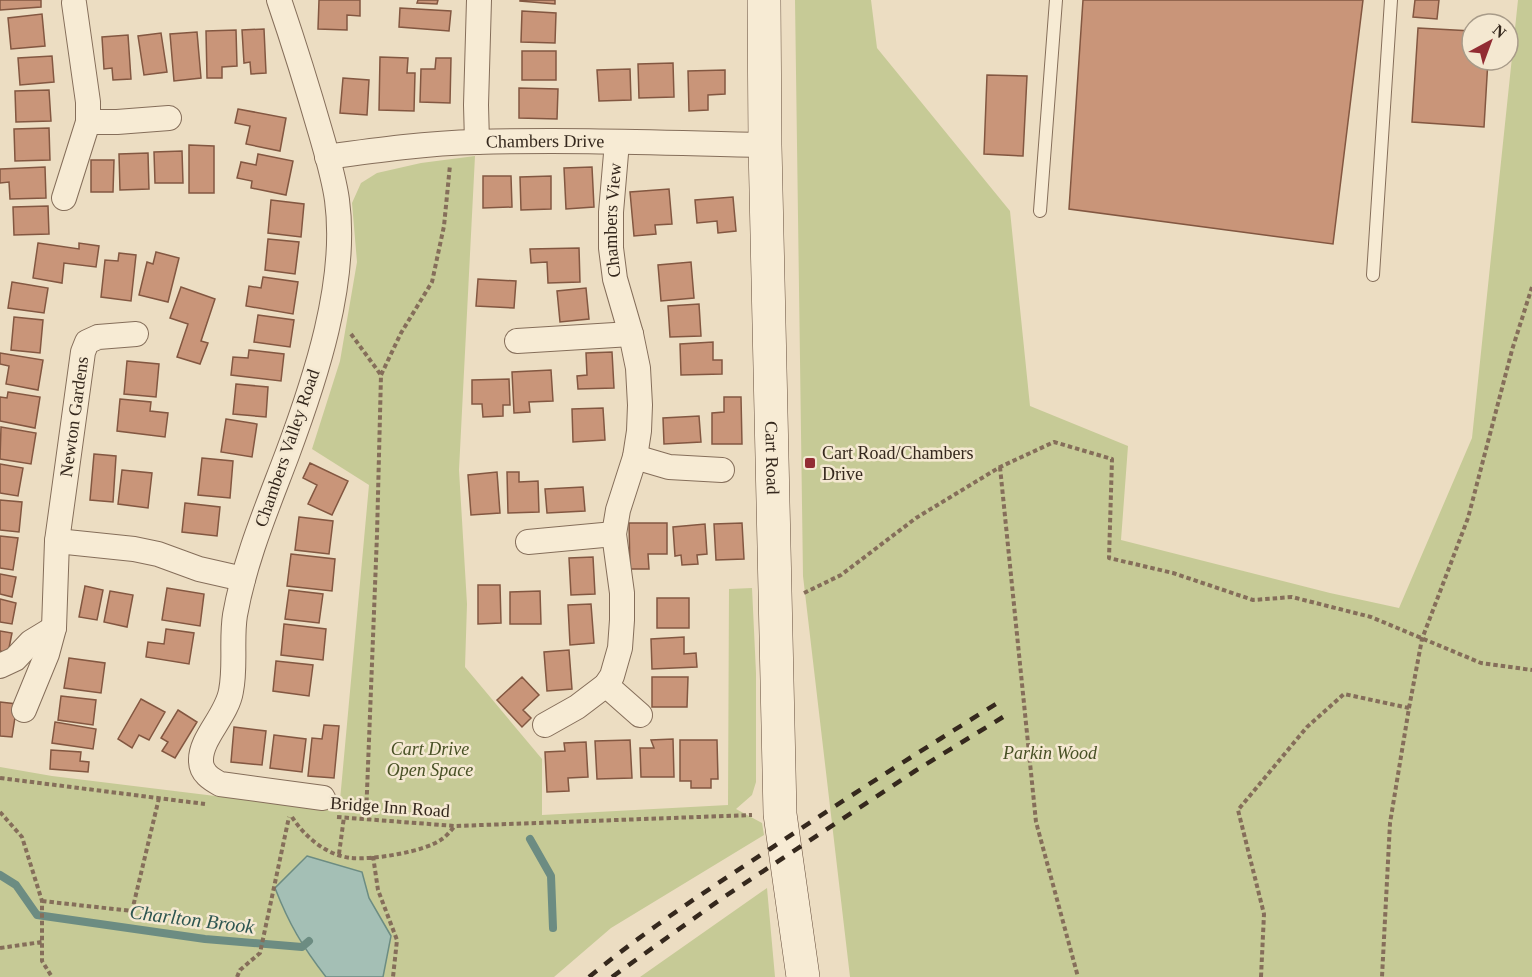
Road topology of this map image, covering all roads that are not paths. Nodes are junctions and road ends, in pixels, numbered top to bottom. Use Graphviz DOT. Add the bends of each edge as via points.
graph roads {
  1 [pos="279,0"];
  2 [pos="478,0"];
  3 [pos="764,0"];
  4 [pos="1056,0"];
  5 [pos="1391,0"];
  6 [pos="80,1"];
  7 [pos="169,118"];
  8 [pos="88,122"];
  9 [pos="477,142"];
  10 [pos="617,142"];
  11 [pos="765,145"];
  12 [pos="327,157"];
  13 [pos="64,198"];
  14 [pos="1040,211"];
  15 [pos="1373,275"];
  16 [pos="136,334"];
  17 [pos="631,334"];
  18 [pos="517,341"];
  19 [pos="635,457"];
  20 [pos="722,470"];
  21 [pos="614,534"];
  22 [pos="57,541"];
  23 [pos="528,542"];
  24 [pos="243,579"];
  25 [pos="54,628"];
  26 [pos="0,666"];
  27 [pos="606,686"];
  28 [pos="24,710"];
  29 [pos="640,715"];
  30 [pos="545,725"];
  31 [pos="328,807"];
  32 [pos="803,977"];
  1 -- 12 [label="street, Chambers Valley Road"];
  2 -- 9 [label="street"];
  3 -- 11 [label="street, Cart Road"];
  4 -- 14 [label="lane"];
  5 -- 15 [label="lane"];
  6 -- 8 [label="street"];
  7 -- 8 [label="street"];
  8 -- 13 [label="street"];
  9 -- 10 [label="street, Chambers Drive"];
  9 -- 12 [label="street, Chambers Drive"];
  10 -- 11 [label="street, Chambers Drive"];
  10 -- 17 [label="street, Chambers View" via="611,248 615,279"];
  11 -- 32 [label="street, Cart Road" via="780,814"];
  12 -- 24 [label="street, Chambers Valley Road" via="338,223 332,306 309,394 261,519"];
  16 -- 22 [label="street, Newton Gardens" via="98,337 87,342 83,352"];
  17 -- 18 [label="street"];
  17 -- 19 [label="street, Chambers View" via="640,405"];
  19 -- 20 [label="street" via="669,467"];
  19 -- 21 [label="street, Chambers View"];
  21 -- 23 [label="street"];
  21 -- 27 [label="street, Chambers View" via="622,620 620,648"];
  22 -- 24 [label="street" via="158,554"];
  22 -- 25 [label="street, Newton Gardens"];
  24 -- 31 [label="street, Chambers Valley Road" via="235,616 231,692 201,752 201,764 208,777 220,784"];
  25 -- 26 [label="street"];
  25 -- 28 [label="street, Newton Gardens"];
  27 -- 29 [label="street"];
  27 -- 30 [label="street"];
}
